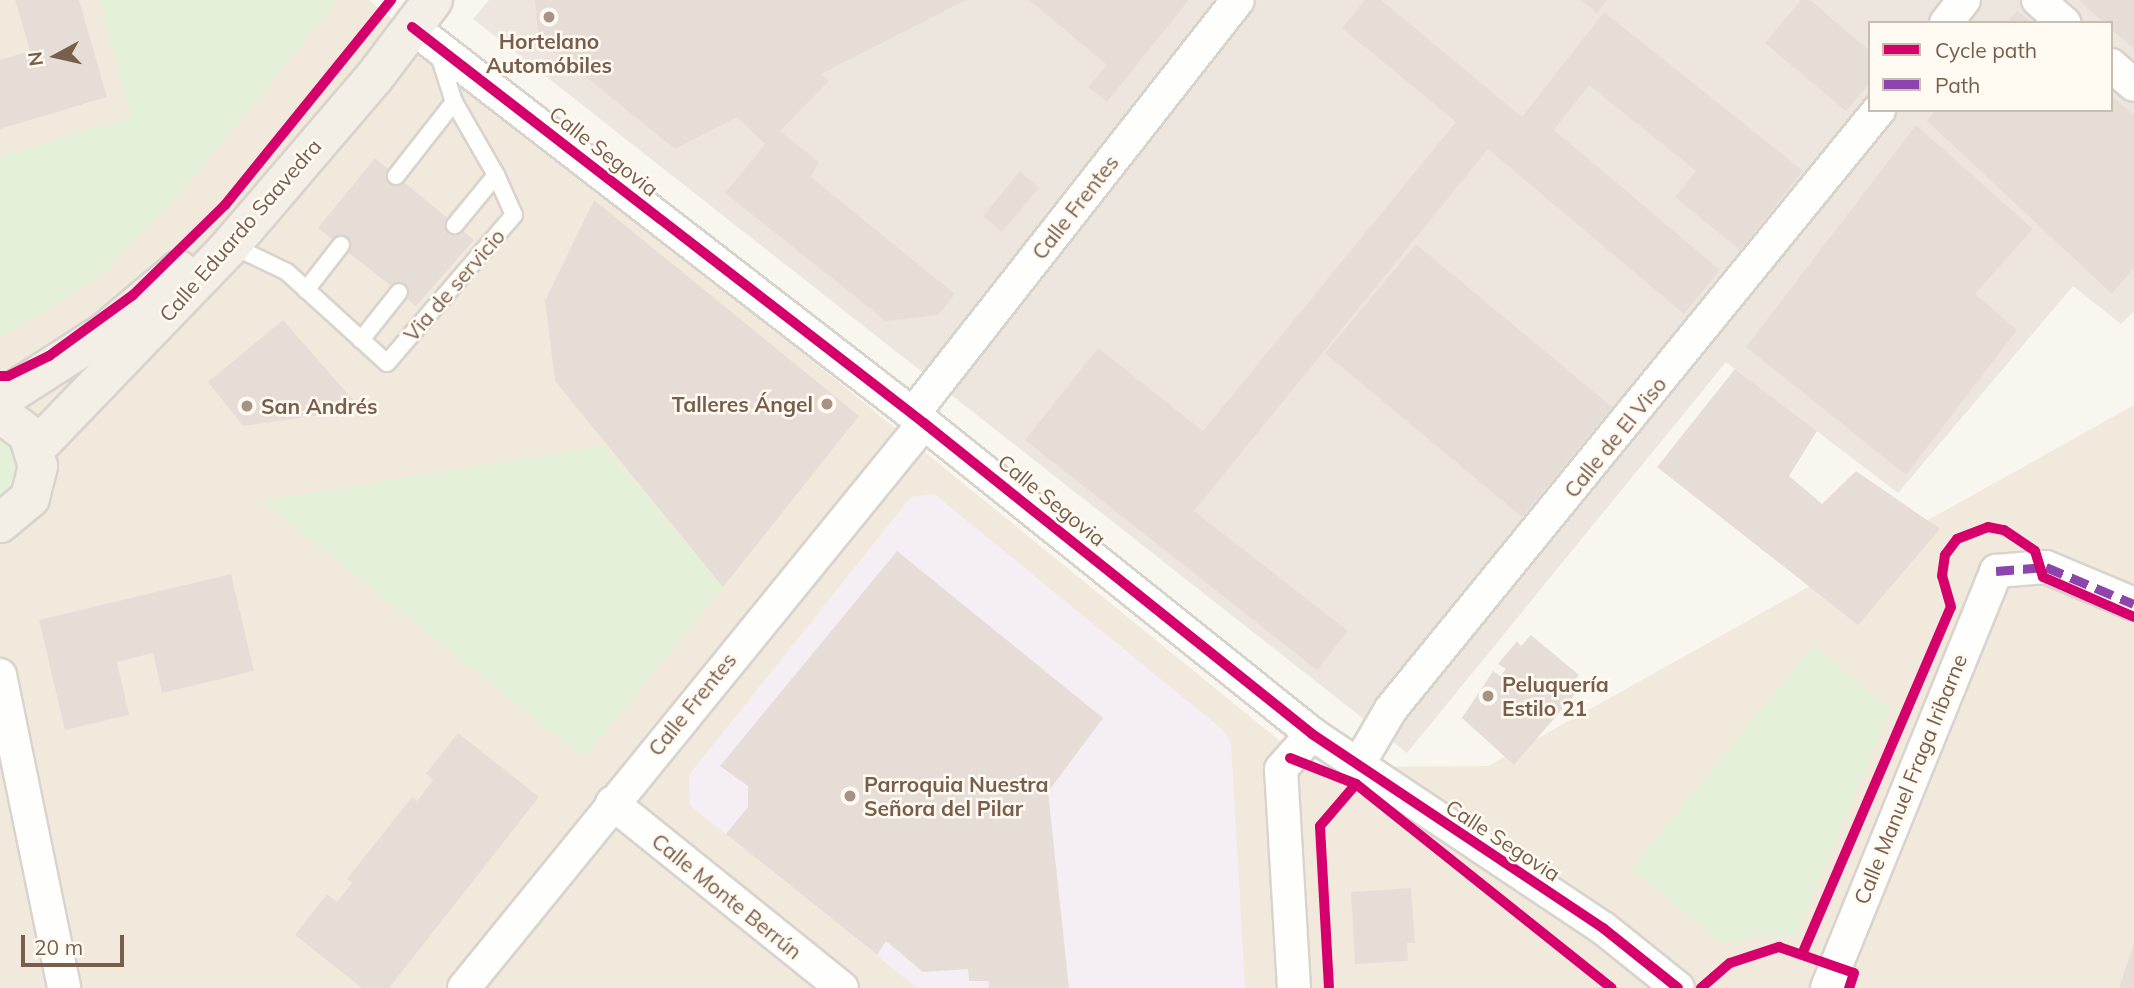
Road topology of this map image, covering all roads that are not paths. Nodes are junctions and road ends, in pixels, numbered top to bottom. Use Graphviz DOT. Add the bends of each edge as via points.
graph roads {
  1 [pos="1238,0"];
  2 [pos="1964,0"];
  3 [pos="2038,0"];
  4 [pos="422,18"];
  5 [pos="1948,21"];
  6 [pos="2062,21"];
  7 [pos="2113,67"];
  8 [pos="2134,85"];
  9 [pos="454,102"];
  10 [pos="1877,112"];
  11 [pos="496,175"];
  12 [pos="396,176"];
  13 [pos="455,225"];
  14 [pos="231,244"];
  15 [pos="341,245"];
  16 [pos="306,290"];
  17 [pos="399,292"];
  18 [pos="361,340"];
  19 [pos="0,400"];
  20 [pos="0,413"];
  21 [pos="919,418"];
  22 [pos="36,449"];
  23 [pos="2,525"];
  24 [pos="2134,604"];
  25 [pos="0,675"];
  26 [pos="1312,734"];
  27 [pos="1357,767"];
  28 [pos="612,803"];
  29 [pos="64,988"];
  30 [pos="464,988"];
  31 [pos="842,988"];
  32 [pos="1294,988"];
  33 [pos="1678,988"];
  34 [pos="1827,988"];
  1 -- 21 [label="street, Calle Frentes"];
  2 -- 5 [label="street"];
  3 -- 6 [label="street"];
  4 -- 9 [label="lane, Via de servicio"];
  4 -- 14 [label="main road, Calle Eduardo Saavedra"];
  4 -- 19 [label="main road, Calle Eduardo Saavedra" via="178,271 103,334"];
  4 -- 21 [label="street, Calle Segovia"];
  7 -- 8 [label="street"];
  9 -- 11 [label="lane, Via de servicio"];
  9 -- 12 [label="lane"];
  10 -- 27 [label="street, Calle de El Viso" via="1391,709"];
  11 -- 13 [label="lane, Via de servicio"];
  11 -- 18 [label="lane, Via de servicio" via="514,215 387,363"];
  14 -- 16 [label="lane, Via de servicio" via="287,272"];
  14 -- 22 [label="main road, Calle Eduardo Saavedra"];
  15 -- 16 [label="lane"];
  16 -- 18 [label="lane, Via de servicio"];
  17 -- 18 [label="lane, Via de servicio"];
  20 -- 22 [label="main road" via="17,422"];
  21 -- 26 [label="street, Calle Segovia"];
  21 -- 28 [label="street, Calle Frentes"];
  22 -- 23 [label="main road" via="37,483 19,512"];
  24 -- 34 [label="street, Calle Manuel Fraga Iribarne" via="2046,566 1996,570"];
  25 -- 29 [label="street"];
  26 -- 27 [label="street, Calle Segovia"];
  26 -- 32 [label="street" via="1281,769"];
  27 -- 33 [label="street, Calle Segovia" via="1603,928"];
  28 -- 30 [label="street, Calle Frentes"];
  28 -- 31 [label="street, Calle Monte Berrún"];
}
